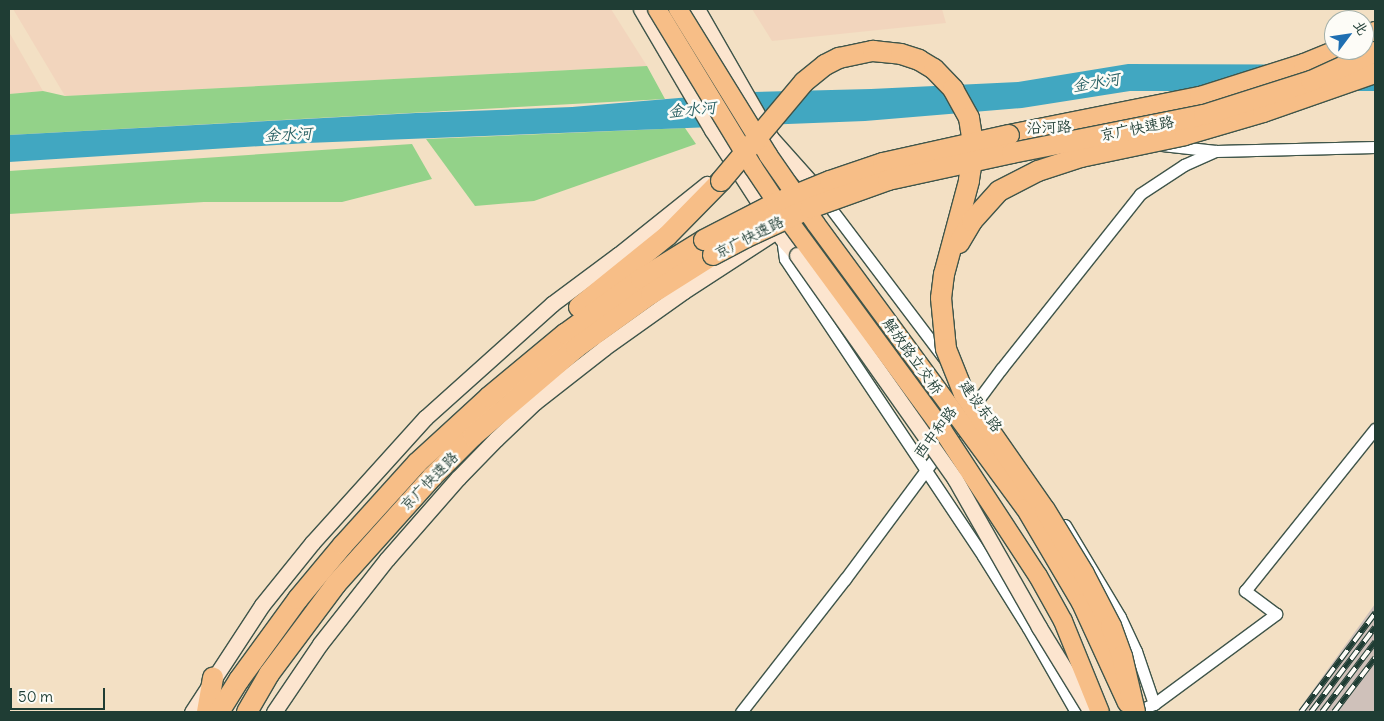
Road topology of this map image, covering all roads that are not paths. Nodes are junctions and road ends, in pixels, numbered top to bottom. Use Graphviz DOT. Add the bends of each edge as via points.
graph roads {
  1 [pos="641,9"];
  2 [pos="656,9"];
  3 [pos="678,9"];
  4 [pos="697,9"];
  5 [pos="1375,52"];
  6 [pos="1324,56"];
  7 [pos="1375,73"];
  8 [pos="770,135"];
  9 [pos="1375,147"];
  10 [pos="1216,151"];
  11 [pos="734,163"];
  12 [pos="820,192"];
  13 [pos="832,210"];
  14 [pos="780,234"];
  15 [pos="944,274"];
  16 [pos="977,401"];
  17 [pos="1375,429"];
  18 [pos="927,469"];
  19 [pos="392,490"];
  20 [pos="213,678"];
  21 [pos="1154,704"];
  22 [pos="192,712"];
  23 [pos="207,712"];
  24 [pos="219,712"];
  25 [pos="247,712"];
  26 [pos="274,712"];
  27 [pos="741,712"];
  28 [pos="1076,712"];
  29 [pos="1091,712"];
  30 [pos="1100,712"];
  31 [pos="1134,712"];
  1 -- 11 [label="street"];
  2 -- 30 [label="main road, 解放路立交桥, bridge" via="752,167 943,431 1038,576 1067,629"];
  3 -- 31 [label="main road, 解放路立交桥, bridge" via="768,155 1030,516 1081,603"];
  4 -- 8 [label="street, 建设东路"];
  5 -- 25 [label="highway, 京广快速路, bridge" via="1310,81 1204,115 888,180 810,208 713,255 651,294 576,348 473,436 342,577 269,674"];
  6 -- 19 [label="highway, 京广快速路, bridge" via="1200,97 883,163 776,203 672,259 580,323 489,397"];
  7 -- 15 [label="highway, bridge" via="1185,135 1081,157 1038,171 999,192 986,204 959,242"];
  8 -- 11 [label="street"];
  8 -- 12 [label="street, 建设东路"];
  9 -- 10 [label="street, 沿河路"];
  10 -- 12 [label="street, 沿河路" via="1134,142 1034,140 936,160"];
  10 -- 16 [label="street, 西中和路" via="1184,166 1140,194"];
  11 -- 14 [label="street"];
  11 -- 20 [label="street" via="552,304 425,418 312,543 262,605"];
  12 -- 13 [label="street, 建设东路"];
  13 -- 14 [label="street"];
  13 -- 16 [label="street, 建设东路"];
  14 -- 18 [label="street" via="785,259"];
  14 -- 26 [label="street" via="645,317 522,414 458,478 387,559 320,644"];
  14 -- 29 [label="street, bridge" via="955,479"];
  15 -- 19 [label="highway, bridge" via="969,181 974,148 966,110 934,68 919,60 873,51 839,58 804,82 721,181 667,236 534,343 440,427 414,454"];
  15 -- 31 [label="highway, bridge" via="942,330 955,375 980,419 1045,510 1084,574 1111,626 1122,656"];
  16 -- 18 [label="street, 西中和路"];
  16 -- 21 [label="street, 建设东路" via="1028,468 1102,583 1136,652"];
  17 -- 21 [label="street" via="1245,591 1276,614"];
  18 -- 27 [label="street, 西中和路"];
  18 -- 28 [label="street" via="1028,628"];
  19 -- 24 [label="highway, 京广快速路" via="315,578"];
  20 -- 22 [label="street"];
  20 -- 23 [label="highway"];
  21 -- 31 [label="street"];
}
